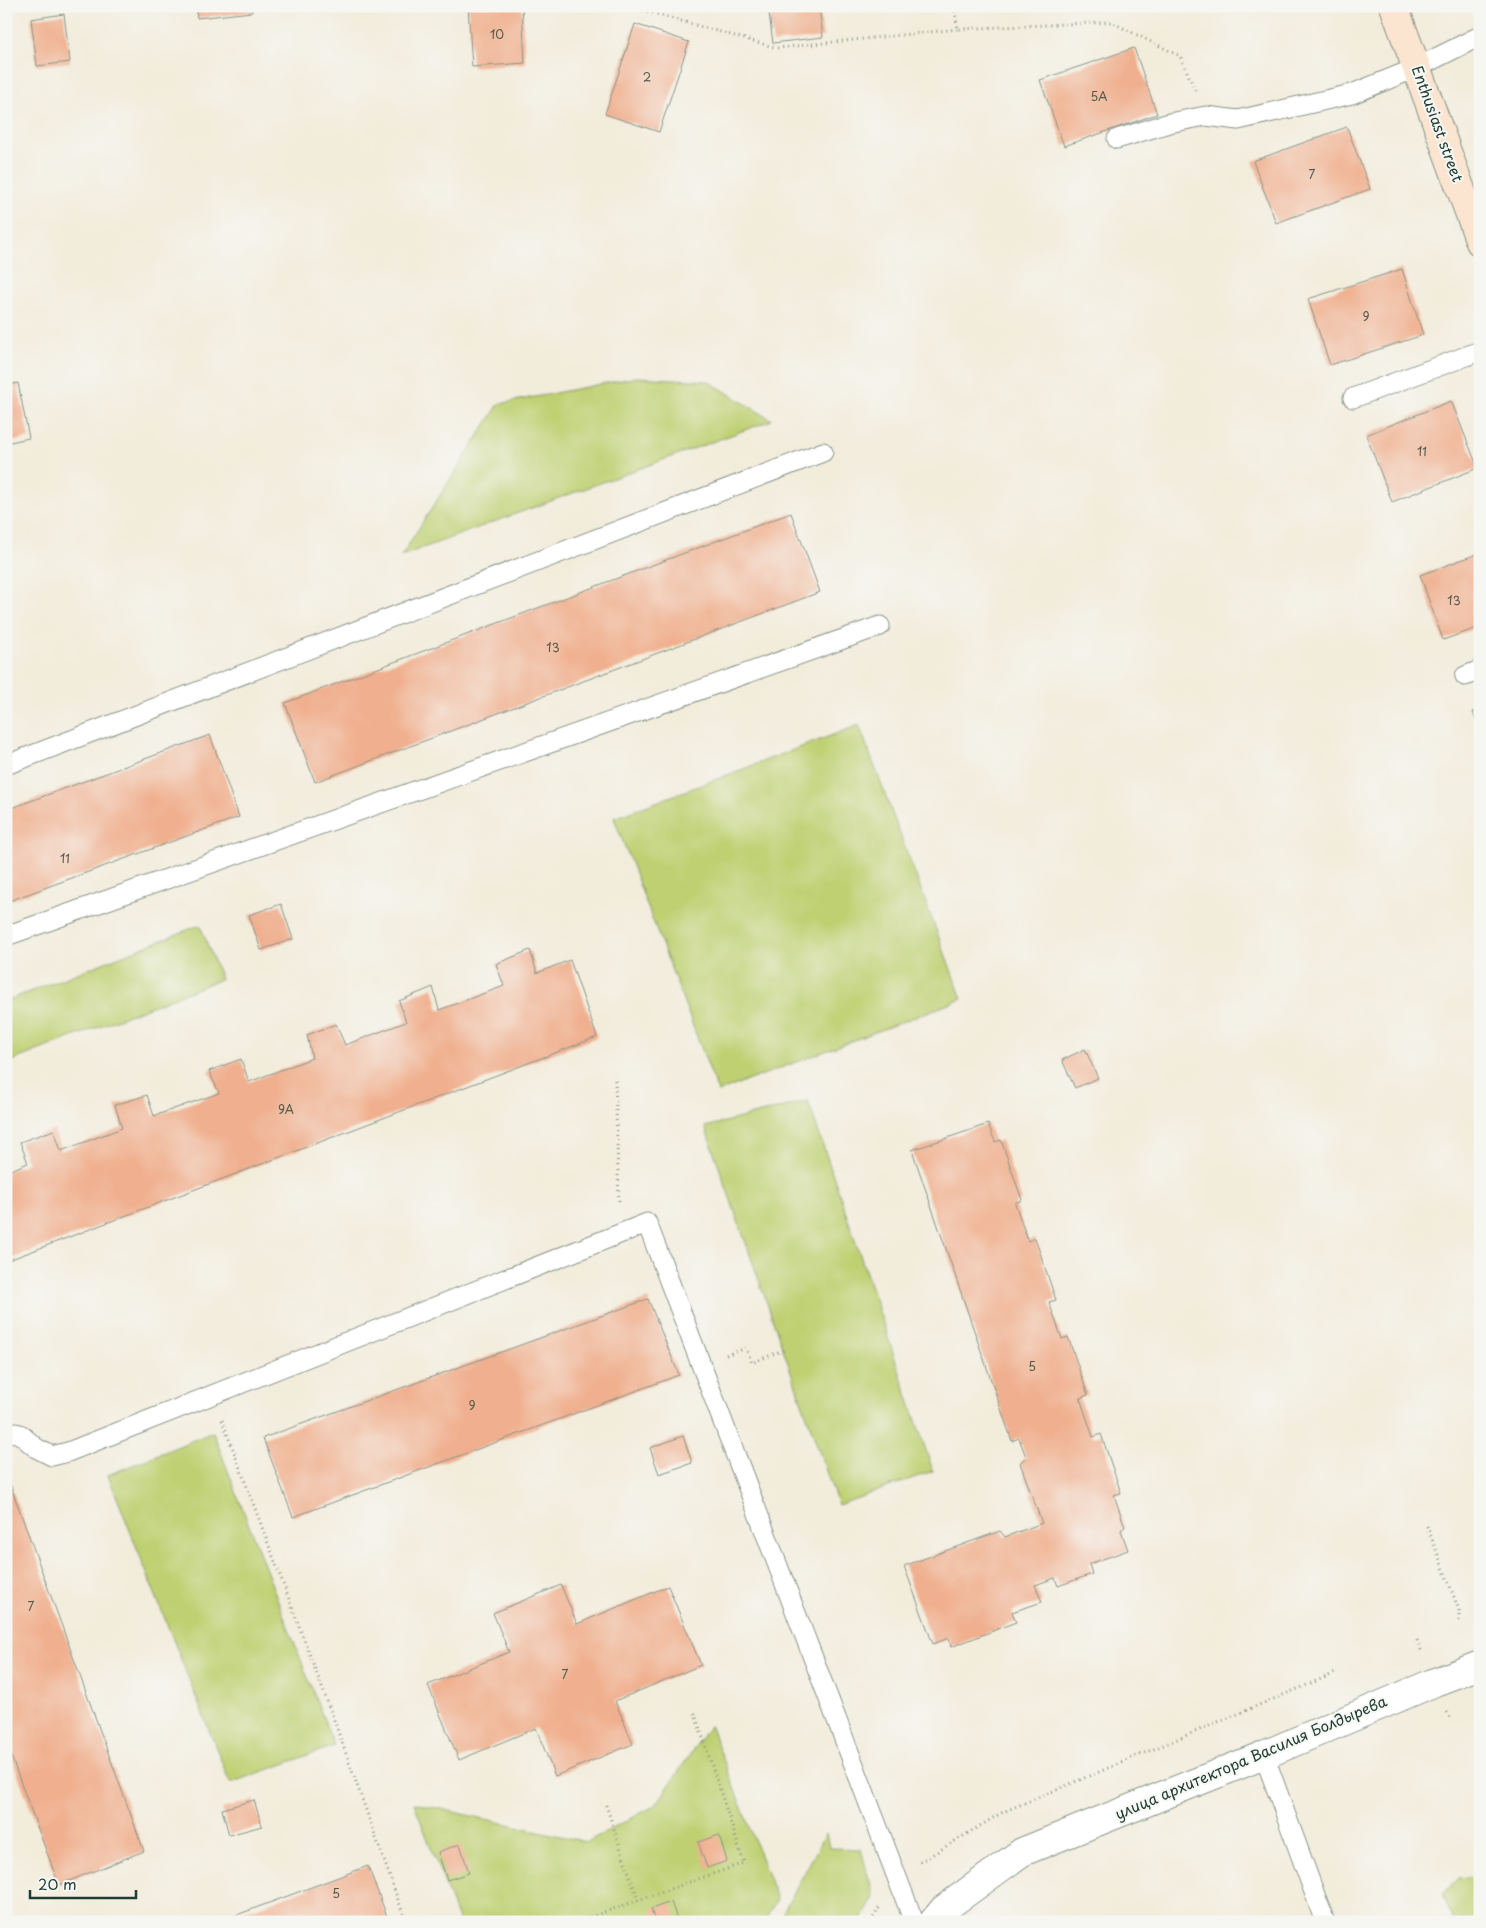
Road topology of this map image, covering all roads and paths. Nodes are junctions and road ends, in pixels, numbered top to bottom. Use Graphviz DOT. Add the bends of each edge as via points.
graph roads {
  1 [pos="628,6"];
  2 [pos="954,6"];
  3 [pos="1394,6"];
  4 [pos="958,29"];
  5 [pos="1480,36"];
  6 [pos="1416,68"];
  7 [pos="1206,116"];
  8 [pos="1117,139"];
  9 [pos="1480,242"];
  10 [pos="1480,351"];
  11 [pos="1353,398"];
  12 [pos="823,452"];
  13 [pos="880,626"];
  14 [pos="6,765"];
  15 [pos="6,936"];
  16 [pos="784,1350"];
  17 [pos="702,1364"];
  18 [pos="212,1395"];
  19 [pos="6,1431"];
  20 [pos="1427,1526"];
  21 [pos="1459,1624"];
  22 [pos="1480,1665"];
  23 [pos="1338,1672"];
  24 [pos="694,1711"];
  25 [pos="1264,1755"];
  26 [pos="606,1805"];
  27 [pos="898,1875"];
  28 [pos="638,1900"];
  29 [pos="939,1915"];
  30 [pos="406,1922"];
  31 [pos="576,1922"];
  32 [pos="871,1922"];
  33 [pos="914,1922"];
  34 [pos="1325,1922"];
  1 -- 4 [label="path" via="777,48"];
  2 -- 4 [label="path"];
  3 -- 6 [label="main road, Enthusiast street"];
  4 -- 7 [label="path" via="1111,22 1180,56"];
  5 -- 6 [label="lane"];
  6 -- 7 [label="lane" via="1352,94 1238,120"];
  6 -- 9 [label="main road, Enthusiast street"];
  7 -- 8 [label="lane"];
  10 -- 11 [label="lane"];
  12 -- 14 [label="lane"];
  13 -- 15 [label="lane"];
  16 -- 17 [label="path" via="752,1363 746,1348"];
  17 -- 18 [label="lane" via="647,1223"];
  17 -- 27 [label="lane"];
  18 -- 19 [label="lane" via="52,1456 20,1434"];
  18 -- 30 [label="path"];
  20 -- 21 [label="path" via="1459,1610"];
  22 -- 25 [label="street, улица архитектора Василия Болдырева"];
  23 -- 27 [label="path" via="1003,1812"];
  24 -- 28 [label="path" via="744,1863"];
  25 -- 29 [label="street, улица архитектора Василия Болдырева" via="1022,1852"];
  25 -- 34 [label="lane"];
  26 -- 28 [label="path"];
  27 -- 32 [label="path"];
  27 -- 33 [label="lane"];
  28 -- 31 [label="path"];
}
